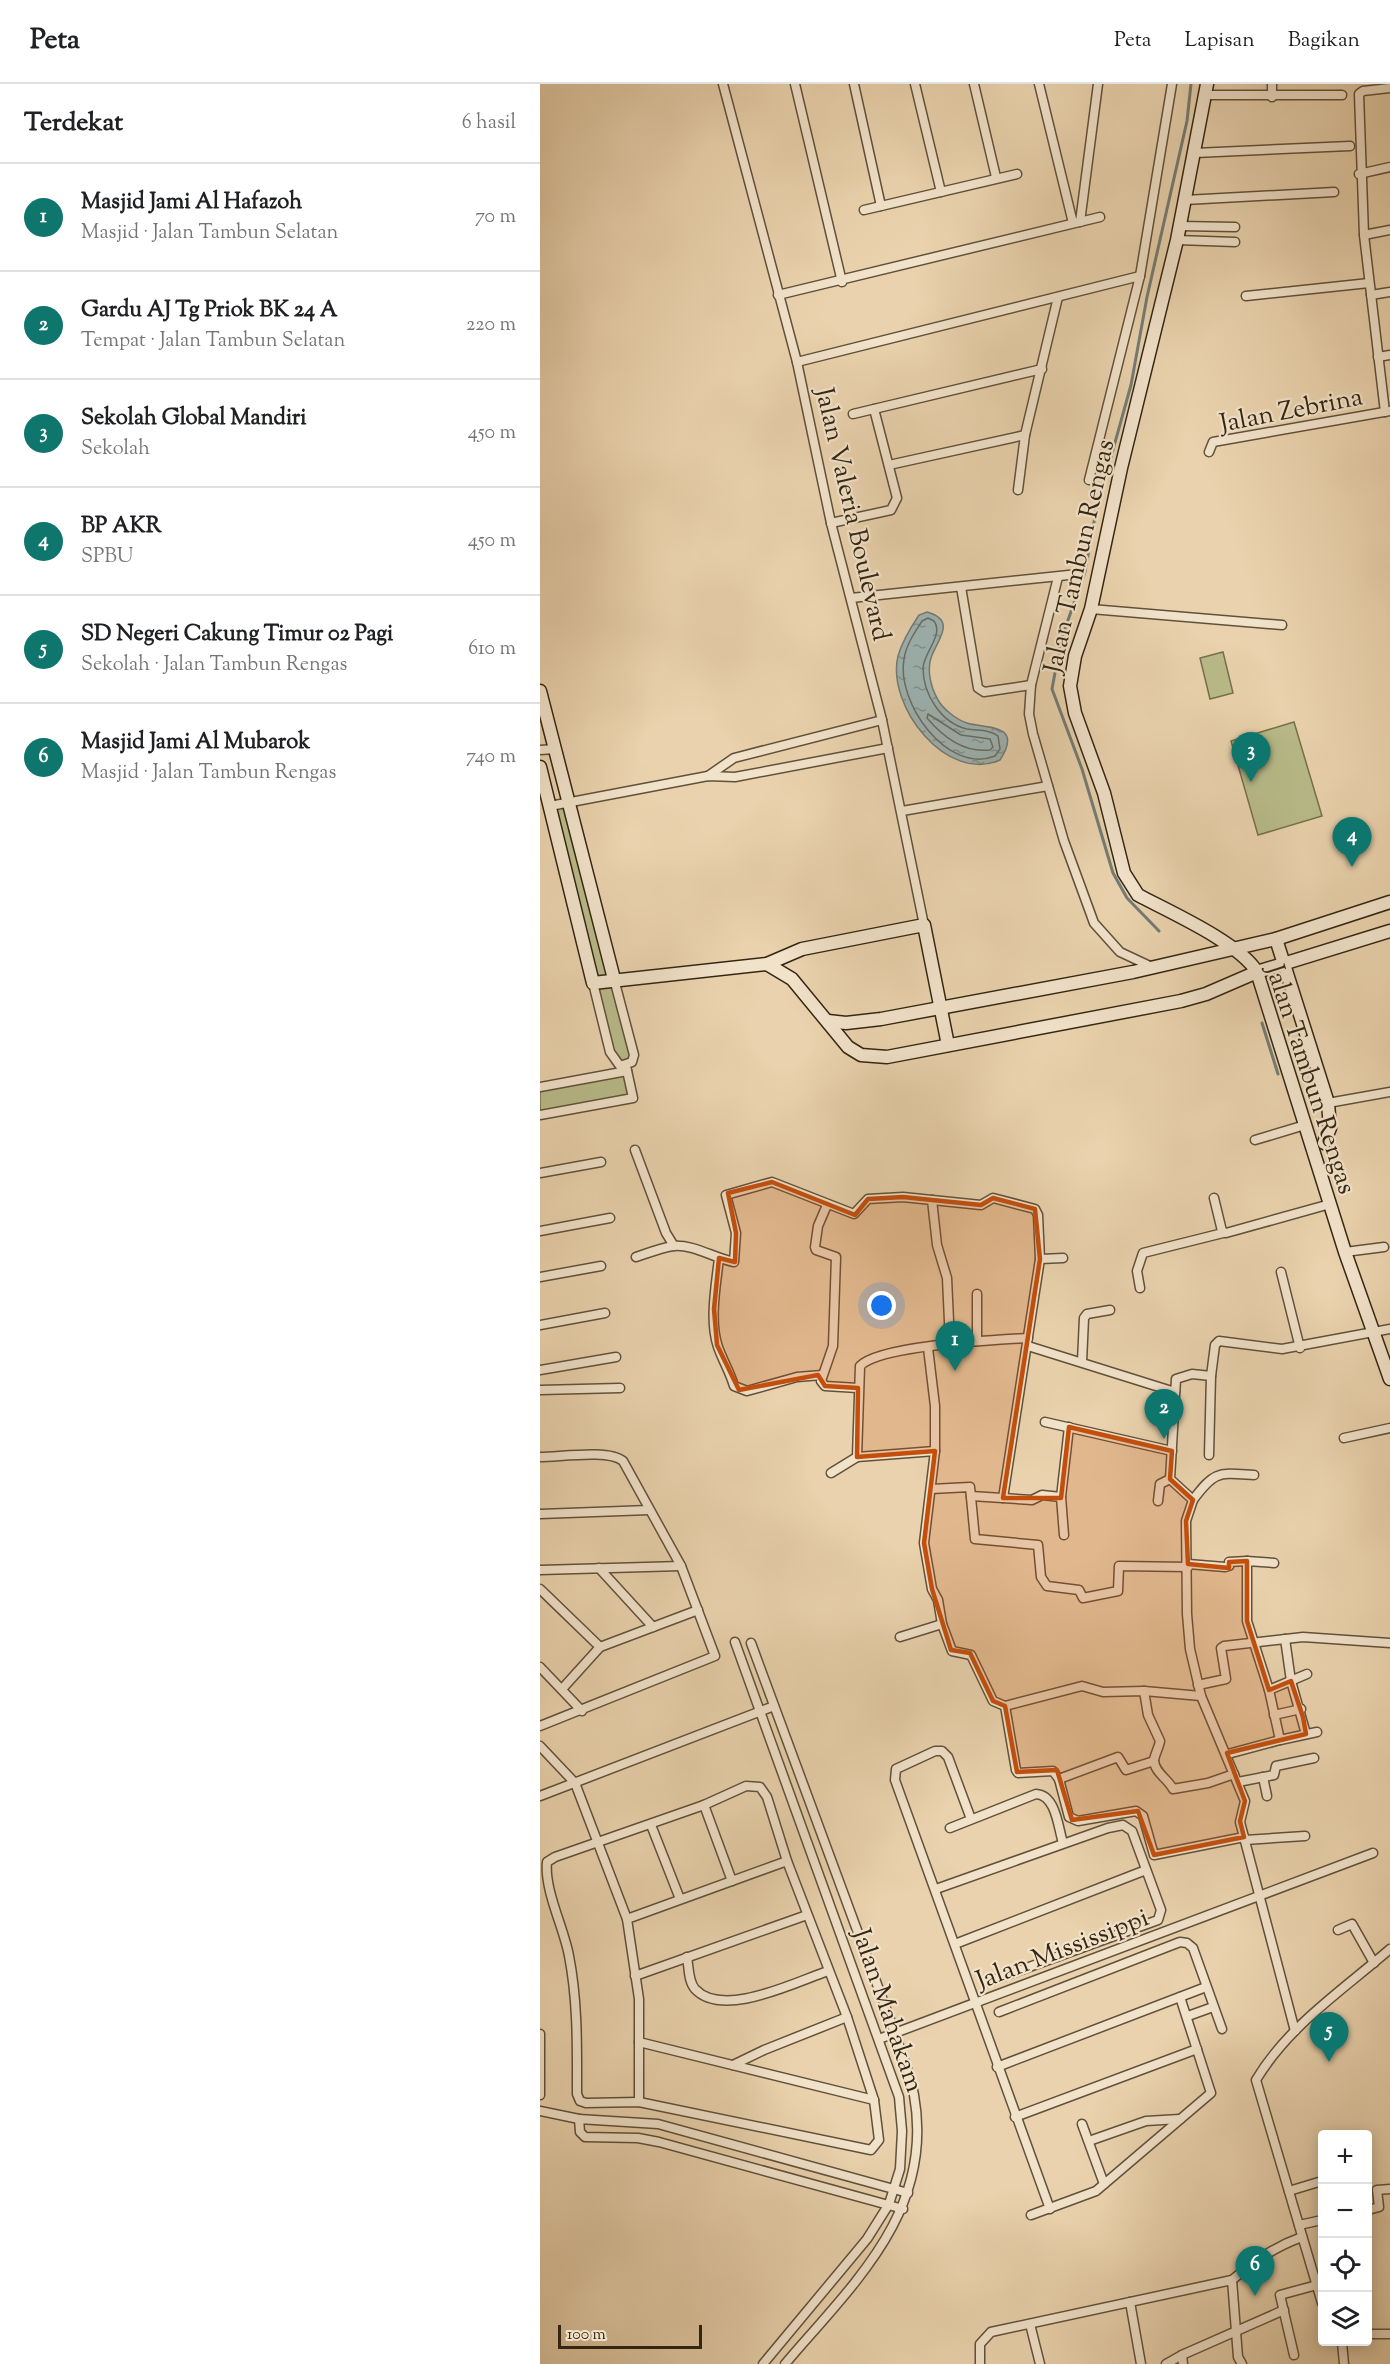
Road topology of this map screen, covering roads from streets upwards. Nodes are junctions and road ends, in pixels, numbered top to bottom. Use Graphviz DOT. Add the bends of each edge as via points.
graph roads {
  1 [pos="723,84"];
  2 [pos="795,84"];
  3 [pos="854,84"];
  4 [pos="915,84"];
  5 [pos="974,84"];
  6 [pos="1039,84"];
  7 [pos="1098,84"];
  8 [pos="1172,84"];
  9 [pos="1272,84"];
  10 [pos="1323,84"];
  11 [pos="1390,88"];
  12 [pos="1206,89"];
  13 [pos="1342,95"];
  14 [pos="1324,96"];
  15 [pos="1272,97"];
  16 [pos="1350,146"];
  17 [pos="1194,153"];
  18 [pos="1390,167"];
  19 [pos="1017,174"];
  20 [pos="1359,174"];
  21 [pos="996,177"];
  22 [pos="941,192"];
  23 [pos="1334,192"];
  24 [pos="1185,200"];
  25 [pos="881,206"];
  26 [pos="864,210"];
  27 [pos="1100,217"];
  28 [pos="1076,222"];
  29 [pos="1179,226"];
  30 [pos="1235,227"];
  31 [pos="1390,230"];
  32 [pos="1364,235"];
  33 [pos="1177,240"];
  34 [pos="1235,242"];
  35 [pos="1140,276"];
  36 [pos="842,282"];
  37 [pos="1369,283"];
  38 [pos="1390,292"];
  39 [pos="778,295"];
  40 [pos="1371,295"];
  41 [pos="1246,296"];
  42 [pos="1058,297"];
  43 [pos="1390,355"];
  44 [pos="1378,357"];
  45 [pos="797,362"];
  46 [pos="1042,369"];
  47 [pos="874,409"];
  48 [pos="1388,411"];
  49 [pos="853,414"];
  50 [pos="1025,435"];
  51 [pos="1209,452"];
  52 [pos="889,465"];
  53 [pos="1089,480"];
  54 [pos="1018,490"];
  55 [pos="831,523"];
  56 [pos="1078,574"];
  57 [pos="1058,577"];
  58 [pos="960,587"];
  59 [pos="851,598"];
  60 [pos="1091,609"];
  61 [pos="1282,625"];
  62 [pos="1031,685"];
  63 [pos="540,691"];
  64 [pos="882,720"];
  65 [pos="545,734"];
  66 [pos="888,748"];
  67 [pos="555,749"];
  68 [pos="540,750"];
  69 [pos="540,766"];
  70 [pos="708,776"];
  71 [pos="1048,786"];
  72 [pos="568,802"];
  73 [pos="550,806"];
  74 [pos="902,811"];
  75 [pos="1390,902"];
  76 [pos="924,925"];
  77 [pos="1390,931"];
  78 [pos="1276,939"];
  79 [pos="1232,948"];
  80 [pos="1284,963"];
  81 [pos="767,964"];
  82 [pos="1153,967"];
  83 [pos="1257,972"];
  84 [pos="614,979"];
  85 [pos="593,983"];
  86 [pos="940,1007"];
  87 [pos="828,1021"];
  88 [pos="948,1045"];
  89 [pos="626,1068"];
  90 [pos="540,1087"];
  91 [pos="1390,1092"];
  92 [pos="1328,1103"];
  93 [pos="540,1115"];
  94 [pos="1305,1125"];
  95 [pos="1255,1140"];
  96 [pos="1324,1143"];
  97 [pos="635,1150"];
  98 [pos="601,1162"];
  99 [pos="540,1173"];
  100 [pos="1214,1198"];
  101 [pos="932,1200"];
  102 [pos="827,1205"];
  103 [pos="1327,1205"];
  104 [pos="610,1218"];
  105 [pos="540,1231"];
  106 [pos="1223,1233"];
  107 [pos="674,1246"];
  108 [pos="1384,1247"];
  109 [pos="1345,1252"];
  110 [pos="636,1257"];
  111 [pos="718,1258"];
  112 [pos="1040,1258"];
  113 [pos="1063,1258"];
  114 [pos="601,1266"];
  115 [pos="1281,1272"];
  116 [pos="540,1277"];
  117 [pos="1140,1288"];
  118 [pos="977,1294"];
  119 [pos="1110,1310"];
  120 [pos="605,1313"];
  121 [pos="540,1325"];
  122 [pos="1390,1329"];
  123 [pos="1369,1333"];
  124 [pos="977,1341"];
  125 [pos="1028,1342"];
  126 [pos="950,1343"];
  127 [pos="928,1348"];
  128 [pos="1300,1348"];
  129 [pos="616,1357"];
  130 [pos="1082,1362"];
  131 [pos="540,1370"];
  132 [pos="822,1375"];
  133 [pos="1211,1376"];
  134 [pos="1390,1379"];
  135 [pos="620,1388"];
  136 [pos="858,1388"];
  137 [pos="540,1390"];
  138 [pos="1175,1392"];
  139 [pos="1045,1422"];
  140 [pos="1069,1427"];
  141 [pos="1390,1428"];
  142 [pos="1344,1438"];
  143 [pos="935,1451"];
  144 [pos="1172,1451"];
  145 [pos="1209,1455"];
  146 [pos="856,1457"];
  147 [pos="540,1458"];
  148 [pos="831,1473"];
  149 [pos="1254,1475"];
  150 [pos="1170,1479"];
  151 [pos="932,1489"];
  152 [pos="971,1496"];
  153 [pos="1061,1497"];
  154 [pos="1003,1498"];
  155 [pos="1193,1500"];
  156 [pos="1158,1501"];
  157 [pos="649,1510"];
  158 [pos="540,1514"];
  159 [pos="1064,1535"];
  160 [pos="1248,1561"];
  161 [pos="1274,1563"];
  162 [pos="681,1566"];
  163 [pos="1188,1566"];
  164 [pos="599,1568"];
  165 [pos="540,1570"];
  166 [pos="540,1589"];
  167 [pos="698,1610"];
  168 [pos="942,1623"];
  169 [pos="653,1627"];
  170 [pos="900,1636"];
  171 [pos="1285,1639"];
  172 [pos="735,1642"];
  173 [pos="1252,1642"];
  174 [pos="751,1643"];
  175 [pos="1390,1643"];
  176 [pos="600,1647"];
  177 [pos="540,1667"];
  178 [pos="1307,1674"];
  179 [pos="1291,1681"];
  180 [pos="1198,1685"];
  181 [pos="562,1689"];
  182 [pos="1269,1690"];
  183 [pos="1144,1691"];
  184 [pos="1201,1696"];
  185 [pos="1005,1706"];
  186 [pos="774,1707"];
  187 [pos="1301,1709"];
  188 [pos="582,1711"];
  189 [pos="760,1712"];
  190 [pos="1274,1715"];
  191 [pos="540,1726"];
  192 [pos="1317,1732"];
  193 [pos="1306,1734"];
  194 [pos="1280,1740"];
  195 [pos="540,1746"];
  196 [pos="1228,1754"];
  197 [pos="1314,1758"];
  198 [pos="1154,1761"];
  199 [pos="1263,1777"];
  200 [pos="1236,1778"];
  201 [pos="1059,1779"];
  202 [pos="575,1783"];
  203 [pos="540,1796"];
  204 [pos="1268,1796"];
  205 [pos="704,1806"];
  206 [pos="971,1819"];
  207 [pos="651,1825"];
  208 [pos="950,1827"];
  209 [pos="1305,1836"];
  210 [pos="1245,1838"];
  211 [pos="1064,1842"];
  212 [pos="598,1844"];
  213 [pos="1373,1853"];
  214 [pos="787,1861"];
  215 [pos="1146,1870"];
  216 [pos="732,1881"];
  217 [pos="936,1889"];
  218 [pos="1259,1896"];
  219 [pos="680,1899"];
  220 [pos="807,1915"];
  221 [pos="627,1919"];
  222 [pos="1338,1930"];
  223 [pos="955,1944"];
  224 [pos="1390,1948"];
  225 [pos="687,1957"];
  226 [pos="1374,1963"];
  227 [pos="828,1971"];
  228 [pos="635,1976"];
  229 [pos="988,1982"];
  230 [pos="1206,1987"];
  231 [pos="1180,1997"];
  232 [pos="976,2004"];
  233 [pos="1214,2007"];
  234 [pos="999,2012"];
  235 [pos="1188,2016"];
  236 [pos="847,2017"];
  237 [pos="1221,2029"];
  238 [pos="1295,2031"];
  239 [pos="895,2033"];
  240 [pos="540,2034"];
  241 [pos="879,2039"];
  242 [pos="639,2042"];
  243 [pos="1197,2049"];
  244 [pos="733,2065"];
  245 [pos="998,2067"];
  246 [pos="540,2095"];
  247 [pos="874,2100"];
  248 [pos="639,2102"];
  249 [pos="540,2111"];
  250 [pos="1015,2117"];
  251 [pos="579,2119"];
  252 [pos="1180,2119"];
  253 [pos="1083,2124"];
  254 [pos="1089,2141"];
  255 [pos="1318,2182"];
  256 [pos="1104,2184"];
  257 [pos="896,2188"];
  258 [pos="1390,2188"];
  259 [pos="1289,2191"];
  260 [pos="908,2193"];
  261 [pos="889,2204"];
  262 [pos="903,2209"];
  263 [pos="1050,2209"];
  264 [pos="1372,2209"];
  265 [pos="1031,2215"];
  266 [pos="1318,2221"];
  267 [pos="1299,2225"];
  268 [pos="1302,2237"];
  269 [pos="1232,2280"];
  270 [pos="1317,2285"];
  271 [pos="1319,2292"];
  272 [pos="1130,2302"];
  273 [pos="1284,2310"];
  274 [pos="1030,2324"];
  275 [pos="1235,2331"];
  276 [pos="1372,2334"];
  277 [pos="1390,2334"];
  278 [pos="1342,2346"];
  279 [pos="1294,2355"];
  280 [pos="1183,2360"];
  281 [pos="763,2364"];
  282 [pos="785,2364"];
  283 [pos="980,2364"];
  284 [pos="1040,2364"];
  285 [pos="1141,2364"];
  286 [pos="1166,2364"];
  287 [pos="1242,2364"];
  288 [pos="1344,2364"];
  1 -- 39 [label="street, Jalan Valeria Boulevard"];
  2 -- 36 [label="street"];
  3 -- 25 [label="street"];
  4 -- 22 [label="street"];
  5 -- 21 [label="street"];
  6 -- 28 [label="street"];
  7 -- 28 [label="street"];
  8 -- 35 [label="street"];
  9 -- 15 [label="street"];
  10 -- 14 [label="street"];
  11 -- 20 [label="street, Jalan Zebrina" via="1359,94"];
  12 -- 15 [label="street"];
  12 -- 17 [label="street, Jalan Tambun Rengas"];
  13 -- 14 [label="street"];
  14 -- 15 [label="street"];
  16 -- 17 [label="street"];
  17 -- 24 [label="street, Jalan Tambun Rengas"];
  18 -- 20 [label="street"];
  19 -- 21 [label="street"];
  20 -- 32 [label="street, Jalan Zebrina"];
  21 -- 22 [label="street"];
  22 -- 25 [label="street"];
  23 -- 24 [label="street"];
  24 -- 29 [label="street, Jalan Tambun Rengas"];
  25 -- 26 [label="street"];
  27 -- 28 [label="street"];
  28 -- 36 [label="street"];
  29 -- 30 [label="street"];
  29 -- 33 [label="street, Jalan Tambun Rengas"];
  31 -- 32 [label="street"];
  32 -- 37 [label="street, Jalan Zebrina"];
  33 -- 34 [label="street"];
  33 -- 60 [label="street, Jalan Tambun Rengas"];
  35 -- 42 [label="street"];
  35 -- 53 [label="street"];
  36 -- 39 [label="street"];
  37 -- 40 [label="street, Jalan Zebrina"];
  37 -- 41 [label="street"];
  38 -- 40 [label="street"];
  39 -- 45 [label="street, Jalan Valeria Boulevard"];
  40 -- 44 [label="street, Jalan Zebrina"];
  42 -- 45 [label="street"];
  42 -- 46 [label="street"];
  43 -- 44 [label="street, Jalan Zebrina"];
  44 -- 48 [label="street, Jalan Zebrina"];
  45 -- 55 [label="street, Jalan Valeria Boulevard"];
  46 -- 47 [label="street"];
  46 -- 50 [label="street"];
  47 -- 49 [label="street"];
  47 -- 52 [label="street"];
  48 -- 51 [label="street, Jalan Zebrina" via="1214,442"];
  50 -- 52 [label="street"];
  50 -- 54 [label="street"];
  52 -- 55 [label="street" via="897,498 891,510"];
  55 -- 59 [label="street, Jalan Valeria Boulevard"];
  56 -- 57 [label="street"];
  57 -- 58 [label="street"];
  57 -- 62 [label="street"];
  58 -- 59 [label="street"];
  58 -- 62 [label="street" via="978,688 984,692"];
  59 -- 64 [label="street, Jalan Valeria Boulevard"];
  60 -- 61 [label="street"];
  60 -- 79 [label="street, Jalan Tambun Rengas" via="1075,656 1070,698 1099,776 1124,873 1138,895"];
  62 -- 71 [label="street" via="1029,714"];
  63 -- 65 [label="street"];
  64 -- 66 [label="street, Jalan Valeria Boulevard"];
  64 -- 70 [label="street" via="734,758"];
  65 -- 67 [label="street"];
  66 -- 70 [label="street" via="735,777"];
  66 -- 74 [label="street, Jalan Valeria Boulevard"];
  67 -- 68 [label="street"];
  67 -- 72 [label="street"];
  69 -- 73 [label="street"];
  70 -- 72 [label="street"];
  71 -- 74 [label="street"];
  71 -- 82 [label="street" via="1094,923 1120,951"];
  72 -- 73 [label="street"];
  72 -- 84 [label="street"];
  73 -- 85 [label="street"];
  74 -- 76 [label="street, Jalan Valeria Boulevard"];
  75 -- 78 [label="street"];
  76 -- 81 [label="street" via="802,949"];
  76 -- 86 [label="street"];
  77 -- 80 [label="street"];
  78 -- 79 [label="street"];
  78 -- 80 [label="street, Jalan Tambun Rengas"];
  79 -- 82 [label="street"];
  79 -- 83 [label="street, Jalan Tambun Rengas" via="1252,963"];
  80 -- 83 [label="street"];
  80 -- 92 [label="street, Jalan Tambun Rengas"];
  81 -- 84 [label="street"];
  81 -- 87 [label="street" via="792,979"];
  82 -- 86 [label="street"];
  83 -- 88 [label="street" via="1181,1001"];
  83 -- 94 [label="street, Jalan Tambun Rengas"];
  84 -- 85 [label="street"];
  84 -- 89 [label="street" via="634,1055"];
  85 -- 89 [label="street" via="611,1055"];
  86 -- 87 [label="street" via="860,1022"];
  86 -- 88 [label="street"];
  87 -- 88 [label="street" via="848,1047 861,1055 887,1057"];
  89 -- 90 [label="street"];
  89 -- 93 [label="street" via="633,1098"];
  91 -- 92 [label="street"];
  92 -- 96 [label="street, Jalan Tambun Rengas" via="1330,1128"];
  94 -- 95 [label="street"];
  94 -- 103 [label="street, Jalan Tambun Rengas"];
  97 -- 107 [label="street"];
  98 -- 99 [label="street"];
  100 -- 106 [label="street"];
  101 -- 102 [label="street" via="868,1199 856,1214"];
  101 -- 112 [label="street" via="981,1205 993,1198 1035,1209"];
  101 -- 126 [label="street" via="937,1245 947,1278"];
  102 -- 111 [label="street" via="772,1182 728,1193 736,1233 735,1260"];
  102 -- 132 [label="street" via="818,1226 815,1249 836,1257 833,1346"];
  103 -- 106 [label="street"];
  103 -- 109 [label="street, Jalan Tambun Rengas"];
  104 -- 105 [label="street"];
  106 -- 117 [label="street" via="1143,1253 1137,1271"];
  107 -- 110 [label="street"];
  107 -- 111 [label="street"];
  108 -- 109 [label="street"];
  109 -- 123 [label="street, Jalan Tambun Rengas"];
  111 -- 132 [label="street" via="714,1309 717,1346 734,1386 747,1391 797,1377"];
  112 -- 113 [label="street"];
  112 -- 125 [label="street"];
  114 -- 116 [label="street"];
  115 -- 128 [label="street"];
  118 -- 124 [label="street"];
  119 -- 130 [label="street" via="1084,1318"];
  120 -- 121 [label="street"];
  122 -- 123 [label="street"];
  123 -- 128 [label="street"];
  123 -- 134 [label="street, Jalan Tambun Rengas"];
  124 -- 125 [label="street"];
  124 -- 126 [label="street"];
  125 -- 130 [label="street"];
  125 -- 154 [label="street"];
  126 -- 127 [label="street"];
  127 -- 136 [label="street" via="870,1358 860,1366"];
  127 -- 143 [label="street" via="935,1406"];
  128 -- 133 [label="street" via="1218,1341"];
  129 -- 131 [label="street"];
  130 -- 138 [label="street"];
  132 -- 136 [label="street" via="825,1386"];
  133 -- 138 [label="street" via="1192,1374 1176,1379"];
  133 -- 145 [label="street"];
  135 -- 137 [label="street"];
  136 -- 146 [label="street"];
  138 -- 144 [label="street"];
  139 -- 140 [label="street"];
  140 -- 144 [label="street"];
  140 -- 153 [label="street"];
  141 -- 142 [label="street"];
  143 -- 146 [label="street"];
  143 -- 151 [label="street"];
  144 -- 150 [label="street"];
  146 -- 148 [label="street"];
  147 -- 157 [label="street" via="618,1457"];
  149 -- 155 [label="street" via="1219,1473 1209,1479"];
  150 -- 155 [label="street"];
  150 -- 156 [label="street" via="1160,1484"];
  151 -- 152 [label="street" via="969,1486"];
  151 -- 168 [label="street" via="924,1543"];
  152 -- 154 [label="street"];
  152 -- 163 [label="street" via="975,1539 1038,1545 1041,1577 1047,1586 1079,1590 1083,1598 1118,1591 1119,1566"];
  153 -- 154 [label="street"];
  153 -- 159 [label="street"];
  155 -- 163 [label="street" via="1186,1521"];
  157 -- 158 [label="street"];
  157 -- 162 [label="street"];
  160 -- 161 [label="street"];
  160 -- 163 [label="street" via="1229,1562 1225,1567"];
  160 -- 173 [label="street" via="1245,1602"];
  162 -- 164 [label="street"];
  162 -- 167 [label="street"];
  163 -- 180 [label="street" via="1187,1614"];
  164 -- 165 [label="street"];
  164 -- 169 [label="street"];
  166 -- 176 [label="street"];
  167 -- 169 [label="street"];
  167 -- 188 [label="street" via="715,1658"];
  168 -- 170 [label="street"];
  168 -- 185 [label="street" via="951,1650 971,1655 993,1701"];
  169 -- 176 [label="street"];
  171 -- 173 [label="street"];
  171 -- 175 [label="street"];
  171 -- 179 [label="street"];
  172 -- 189 [label="street, Jalan Mahakam"];
  173 -- 180 [label="street" via="1221,1648 1226,1679"];
  173 -- 182 [label="street"];
  174 -- 186 [label="street, Jalan Mahakam"];
  176 -- 181 [label="street"];
  177 -- 181 [label="street"];
  178 -- 179 [label="street"];
  179 -- 182 [label="street"];
  179 -- 187 [label="street"];
  180 -- 184 [label="street"];
  181 -- 188 [label="street"];
  182 -- 190 [label="street"];
  183 -- 184 [label="street"];
  183 -- 185 [label="street" via="1103,1692 1082,1686"];
  183 -- 198 [label="street" via="1148,1715 1160,1741"];
  184 -- 196 [label="street"];
  185 -- 201 [label="street" via="1018,1773 1053,1771"];
  186 -- 189 [label="street"];
  186 -- 239 [label="street, Jalan Mahakam"];
  187 -- 190 [label="street"];
  187 -- 193 [label="street"];
  188 -- 191 [label="street"];
  189 -- 202 [label="street"];
  189 -- 241 [label="street, Jalan Mahakam"];
  190 -- 194 [label="street"];
  192 -- 193 [label="street"];
  193 -- 194 [label="street"];
  194 -- 196 [label="street"];
  195 -- 202 [label="street"];
  196 -- 200 [label="street"];
  197 -- 199 [label="street" via="1276,1766 1275,1775"];
  198 -- 200 [label="street" via="1159,1773 1176,1790"];
  198 -- 201 [label="street" via="1125,1769 1118,1758"];
  199 -- 200 [label="street"];
  199 -- 204 [label="street"];
  200 -- 210 [label="street" via="1245,1801 1240,1821"];
  201 -- 210 [label="street" via="1072,1820 1136,1811 1143,1816 1154,1855"];
  202 -- 203 [label="street"];
  202 -- 212 [label="street"];
  205 -- 207 [label="street"];
  205 -- 214 [label="street" via="746,1786 764,1790"];
  205 -- 216 [label="street"];
  206 -- 208 [label="street"];
  206 -- 211 [label="street" via="1036,1794 1044,1795 1050,1799"];
  206 -- 217 [label="street" via="948,1756 942,1751 896,1769 895,1780"];
  207 -- 212 [label="street"];
  207 -- 219 [label="street"];
  209 -- 210 [label="street"];
  210 -- 218 [label="street"];
  211 -- 215 [label="street" via="1123,1825 1132,1831"];
  211 -- 217 [label="street"];
  212 -- 221 [label="street"];
  212 -- 248 [label="street" via="555,1857 547,1865 575,1995 577,2094 586,2103"];
  213 -- 218 [label="street, Jalan Mississippi"];
  214 -- 216 [label="street"];
  214 -- 220 [label="street"];
  215 -- 223 [label="street"];
  215 -- 229 [label="street" via="1161,1910 1158,1920"];
  216 -- 219 [label="street"];
  217 -- 223 [label="street"];
  218 -- 232 [label="street, Jalan Mississippi"];
  218 -- 238 [label="street"];
  219 -- 221 [label="street"];
  220 -- 225 [label="street"];
  220 -- 227 [label="street"];
  221 -- 228 [label="street"];
  222 -- 226 [label="street" via="1352,1924"];
  223 -- 232 [label="street"];
  224 -- 226 [label="street"];
  225 -- 227 [label="street" via="695,1989 711,1998 731,2002"];
  225 -- 228 [label="street"];
  226 -- 238 [label="street" via="1328,1998"];
  227 -- 236 [label="street"];
  228 -- 242 [label="street"];
  230 -- 231 [label="street"];
  230 -- 233 [label="street"];
  230 -- 234 [label="street" via="1192,1948 1180,1942"];
  231 -- 235 [label="street"];
  231 -- 245 [label="street"];
  232 -- 239 [label="street, Jalan Mississippi"];
  232 -- 245 [label="street"];
  233 -- 235 [label="street"];
  233 -- 237 [label="street"];
  235 -- 243 [label="street"];
  236 -- 244 [label="street"];
  236 -- 247 [label="street"];
  238 -- 259 [label="street" via="1256,2080"];
  239 -- 241 [label="street, Jalan Mississippi"];
  239 -- 260 [label="street, Jalan Mahakam" via="914,2095 914,2172"];
  240 -- 246 [label="street"];
  241 -- 257 [label="street, Jalan Mahakam" via="899,2097 902,2131"];
  242 -- 244 [label="street"];
  242 -- 248 [label="street"];
  243 -- 250 [label="street"];
  243 -- 252 [label="street" via="1211,2093"];
  244 -- 247 [label="street"];
  245 -- 250 [label="street"];
  247 -- 248 [label="street" via="879,2140 876,2147 864,2150"];
  249 -- 251 [label="street"];
  250 -- 263 [label="street"];
  251 -- 257 [label="street" via="658,2124"];
  251 -- 261 [label="street" via="580,2132 585,2137 659,2142"];
  252 -- 254 [label="street" via="1146,2121"];
  252 -- 256 [label="street"];
  253 -- 254 [label="street"];
  254 -- 256 [label="street"];
  255 -- 259 [label="street"];
  256 -- 263 [label="street"];
  257 -- 260 [label="street"];
  257 -- 261 [label="street, Jalan Mahakam"];
  258 -- 264 [label="street" via="1377,2190 1379,2207"];
  259 -- 267 [label="street"];
  260 -- 262 [label="street, Jalan Mahakam"];
  261 -- 262 [label="street"];
  261 -- 281 [label="street, Jalan Mahakam" via="867,2239"];
  262 -- 282 [label="street, Jalan Mahakam" via="880,2252"];
  263 -- 265 [label="street"];
  266 -- 267 [label="street"];
  267 -- 268 [label="street"];
  268 -- 269 [label="street" via="1277,2246"];
  268 -- 270 [label="street"];
  269 -- 272 [label="street"];
  269 -- 275 [label="street"];
  270 -- 271 [label="street"];
  270 -- 273 [label="street" via="1281,2293"];
  272 -- 274 [label="street"];
  272 -- 285 [label="street"];
  273 -- 275 [label="street"];
  273 -- 279 [label="street"];
  274 -- 283 [label="street" via="986,2335 980,2344"];
  274 -- 284 [label="street"];
  275 -- 280 [label="street"];
  275 -- 287 [label="street"];
  276 -- 277 [label="street"];
  278 -- 288 [label="street"];
  280 -- 286 [label="street"];
}
